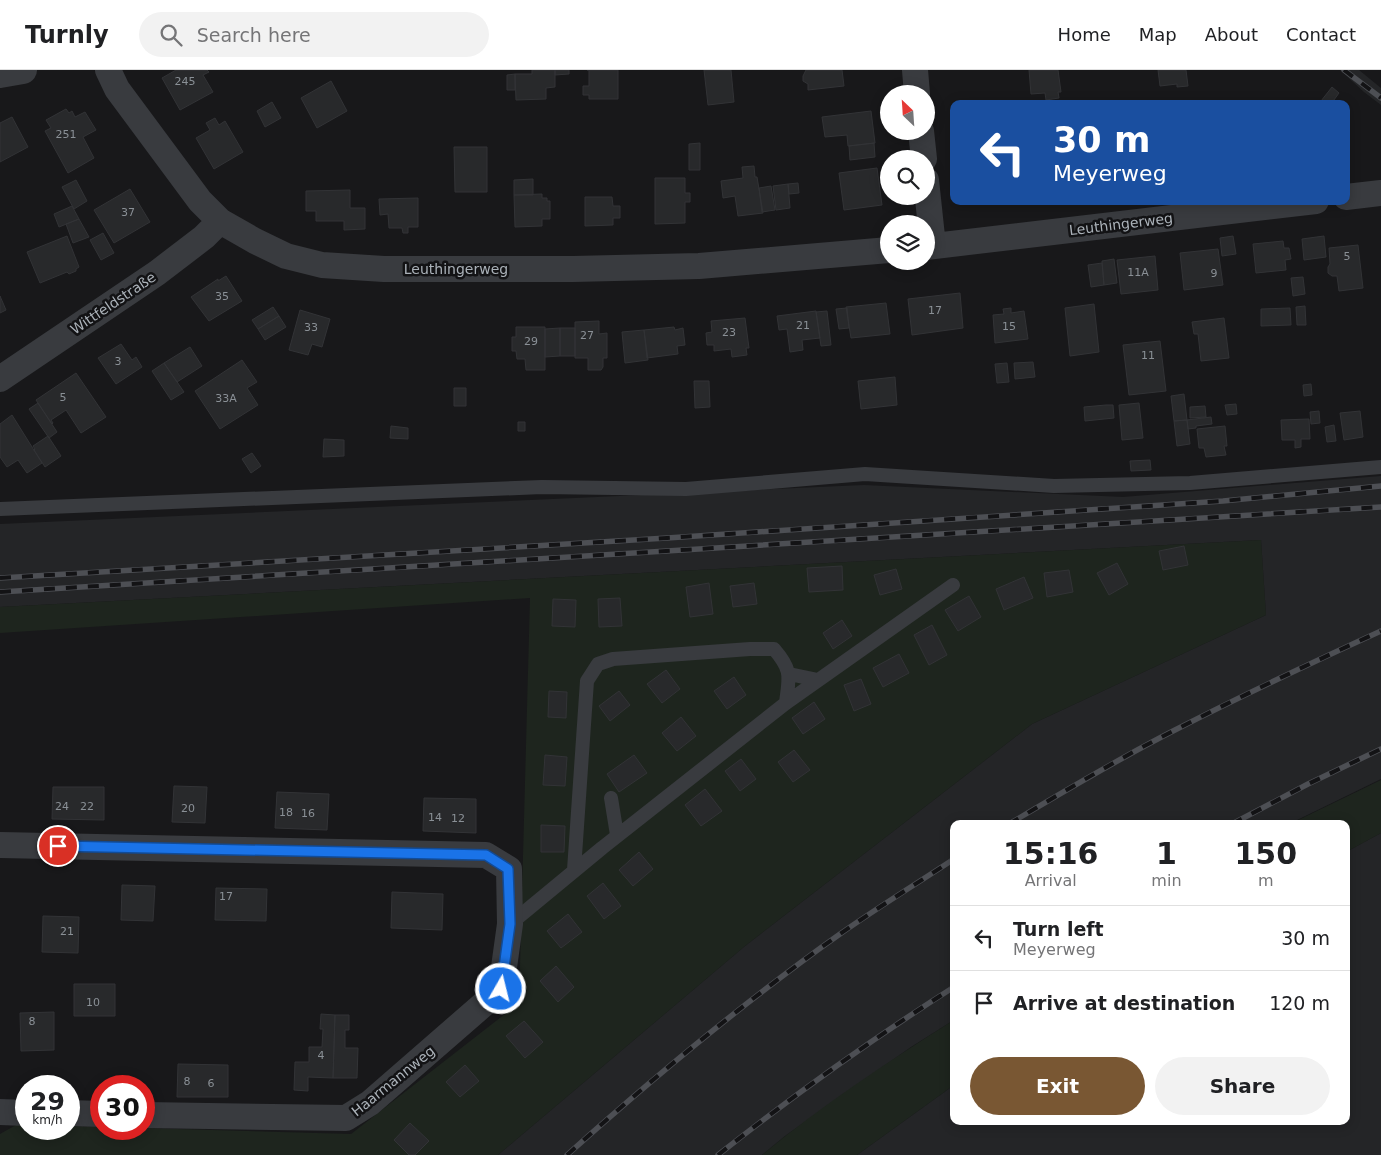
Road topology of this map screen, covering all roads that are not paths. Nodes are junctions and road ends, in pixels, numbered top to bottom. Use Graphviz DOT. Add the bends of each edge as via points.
graph roads {
  1 [pos="23,70"];
  2 [pos="108,70"];
  3 [pos="915,70"];
  4 [pos="0,74"];
  5 [pos="916,85"];
  6 [pos="1381,193"];
  7 [pos="1350,197"];
  8 [pos="1282,205"];
  9 [pos="220,220"];
  10 [pos="935,245"];
  11 [pos="880,251"];
  12 [pos="0,379"];
  13 [pos="1381,467"];
  14 [pos="0,509"];
  15 [pos="953,585"];
  16 [pos="789,674"];
  17 [pos="818,680"];
  18 [pos="786,703"];
  19 [pos="611,798"];
  20 [pos="617,836"];
  21 [pos="0,845"];
  22 [pos="574,870"];
  23 [pos="510,924"];
  24 [pos="0,1112"];
  25 [pos="15,1113"];
  26 [pos="155,1114"];
  1 -- 4 [label="street"];
  2 -- 9 [label="street, Leuthingerweg" via="116,89 200,201"];
  3 -- 5 [label="street"];
  6 -- 7 [label="street"];
  8 -- 10 [label="street, Leuthingerweg"];
  9 -- 11 [label="street, Leuthingerweg" via="286,256 322,264 384,269 699,266"];
  9 -- 12 [label="street, Wittfeldstraße" via="204,237 157,273"];
  13 -- 14 [label="lane" via="1190,483 1054,486 865,474 686,490 542,488"];
  15 -- 17 [label="lane"];
  16 -- 17 [label="lane"];
  16 -- 18 [label="lane"];
  16 -- 22 [label="lane" via="774,650 613,659 598,664 587,681"];
  17 -- 18 [label="lane"];
  18 -- 20 [label="lane"];
  19 -- 20 [label="lane"];
  20 -- 22 [label="lane"];
  21 -- 23 [label="street, Haarmannweg" via="486,855 508,869"];
  22 -- 23 [label="lane"];
  23 -- 26 [label="street, Haarmannweg" via="501,989 370,1103 346,1118"];
  24 -- 25 [label="street"];
}
